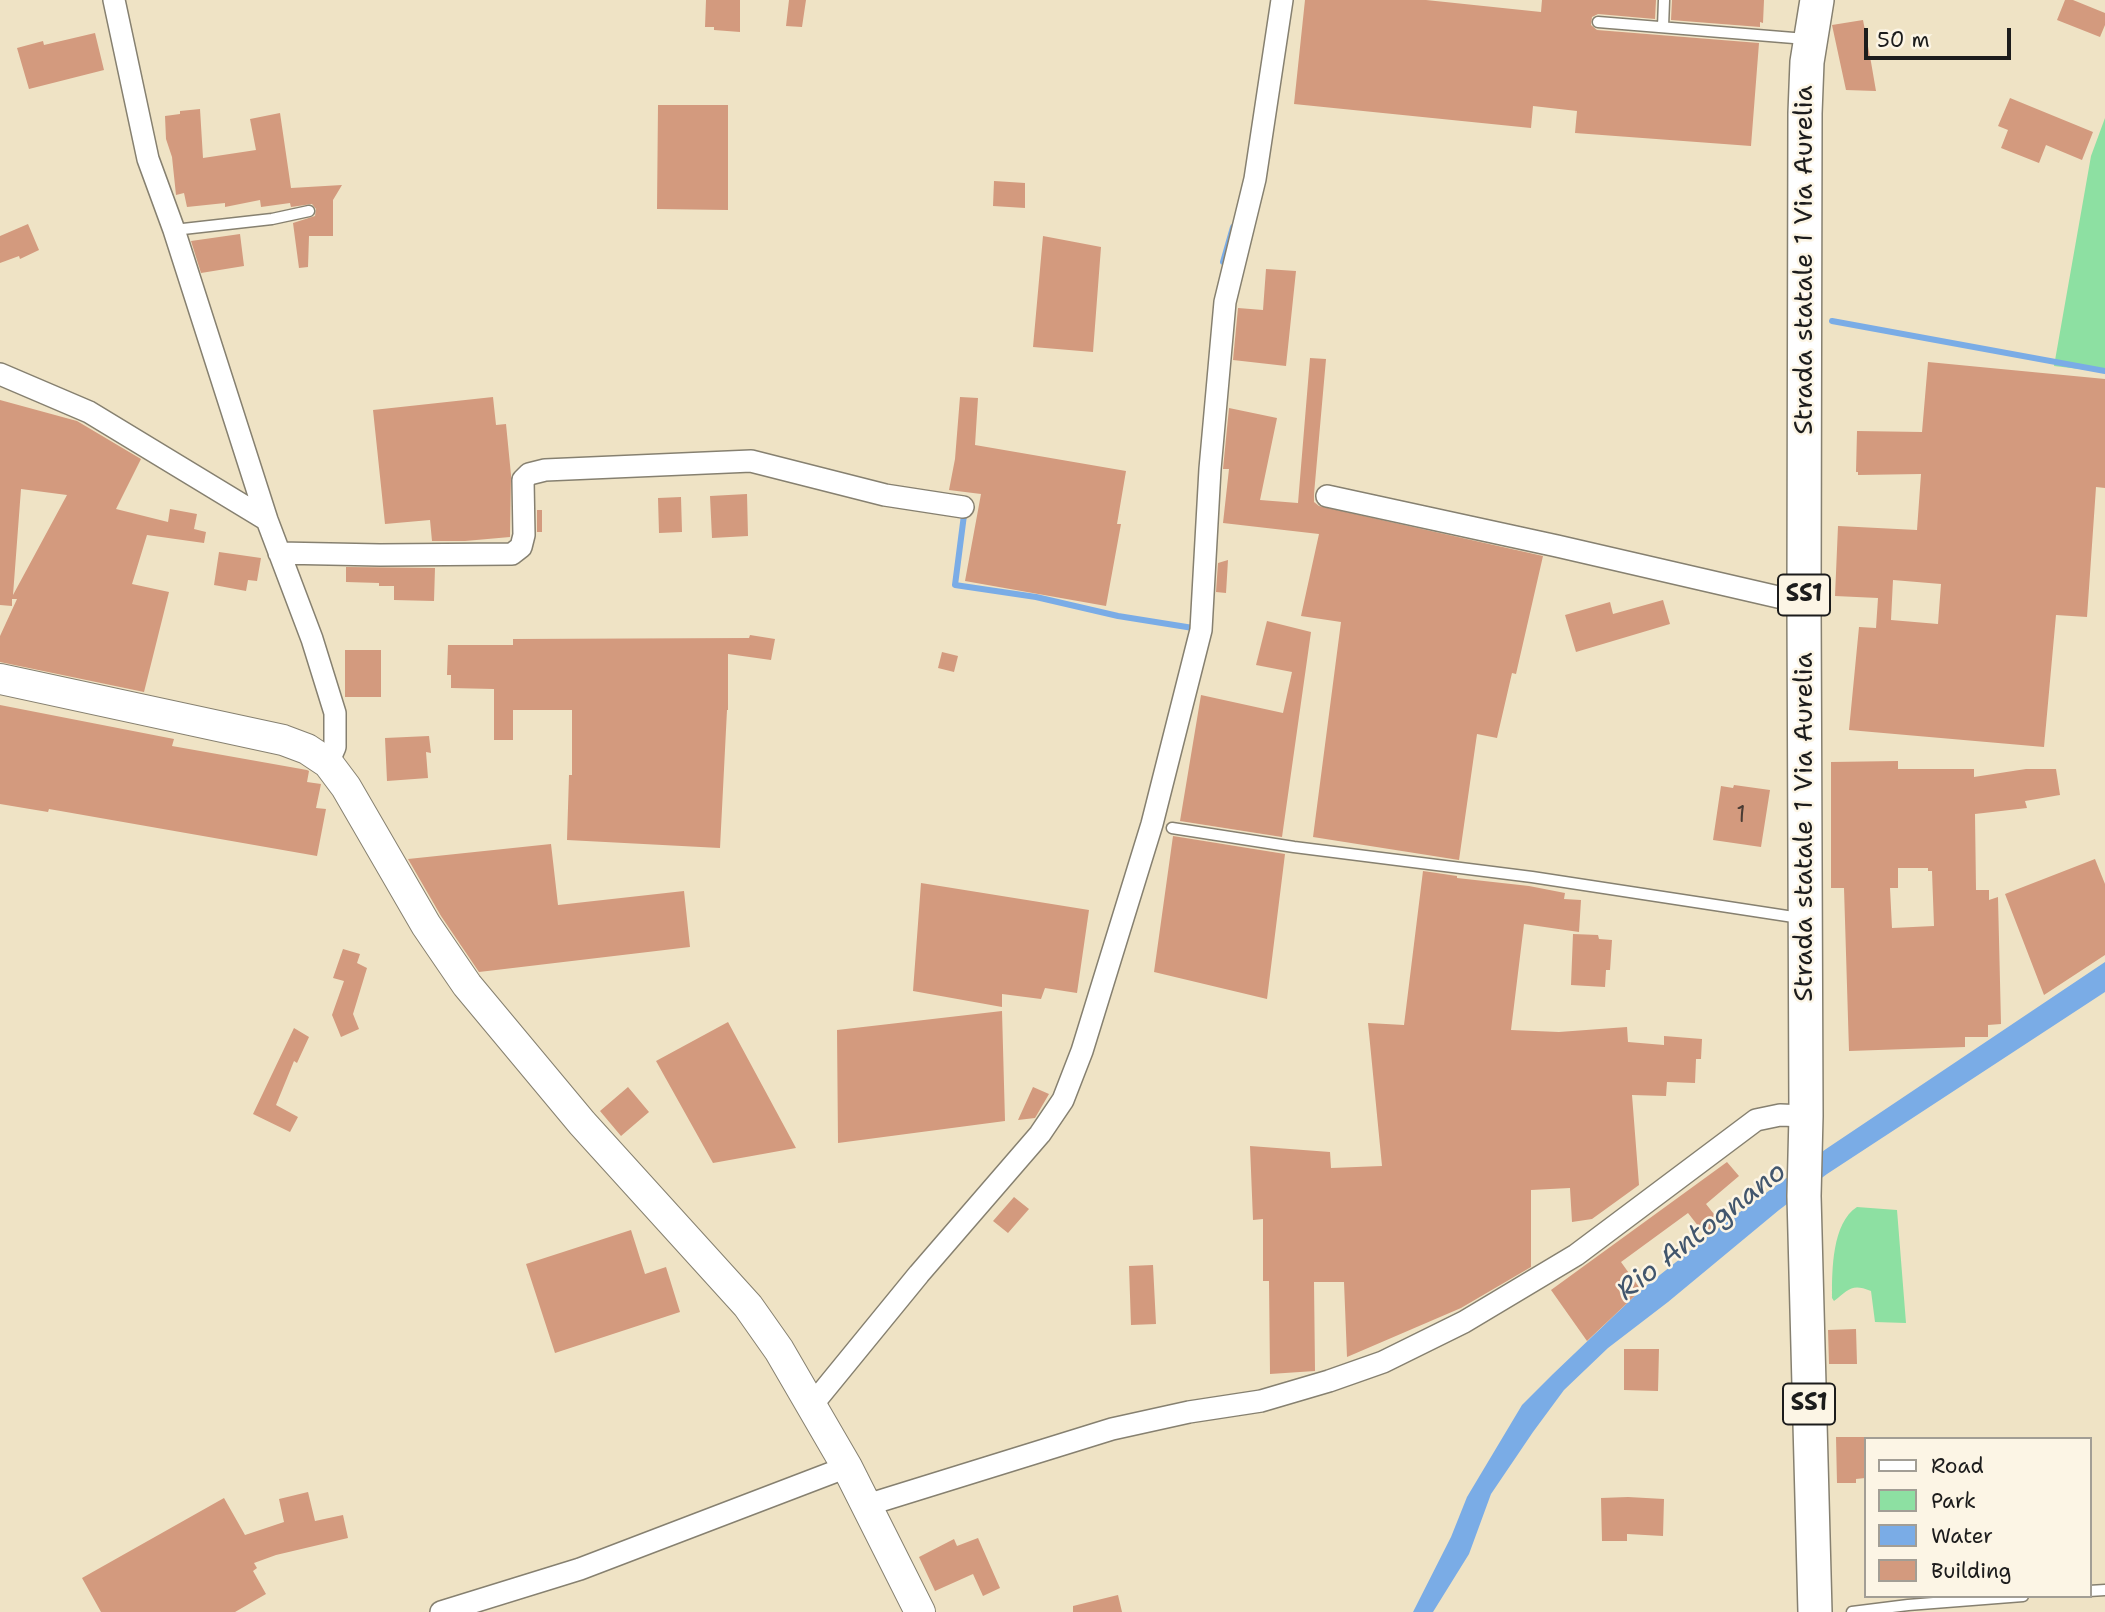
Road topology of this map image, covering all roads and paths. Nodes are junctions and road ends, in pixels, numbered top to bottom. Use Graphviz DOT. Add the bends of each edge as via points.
graph roads {
  1 [pos="114,0"];
  2 [pos="1282,0"];
  3 [pos="1664,0"];
  4 [pos="1817,0"];
  5 [pos="1598,22"];
  6 [pos="1663,27"];
  7 [pos="1812,39"];
  8 [pos="309,211"];
  9 [pos="174,230"];
  10 [pos="0,374"];
  11 [pos="1327,496"];
  12 [pos="963,508"];
  13 [pos="267,520"];
  14 [pos="279,553"];
  15 [pos="1804,603"];
  16 [pos="0,679"];
  17 [pos="328,763"];
  18 [pos="1172,828"];
  19 [pos="1805,919"];
  20 [pos="1806,1122"];
  21 [pos="812,1405"];
  22 [pos="847,1467"];
  23 [pos="867,1505"];
  24 [pos="2002,1598"];
  25 [pos="441,1612"];
  26 [pos="920,1612"];
  27 [pos="1815,1612"];
  28 [pos="1852,1612"];
  1 -- 9 [label="street" via="149,159"];
  2 -- 21 [label="street" via="1255,179 1225,302 1201,630 1152,824 1082,1051 1063,1100 1040,1134"];
  3 -- 6 [label="lane"];
  4 -- 7 [label="main road, Strada statale 1 Via Aurelia / SS1"];
  5 -- 6 [label="lane"];
  6 -- 7 [label="lane"];
  7 -- 15 [label="main road, Strada statale 1 Via Aurelia / SS1" via="1805,113"];
  8 -- 9 [label="lane"];
  9 -- 13 [label="street"];
  10 -- 13 [label="street" via="89,412"];
  11 -- 15 [label="street"];
  12 -- 14 [label="street" via="885,495 751,461 545,470 523,480 524,535 521,547 512,554"];
  13 -- 14 [label="street"];
  14 -- 17 [label="street" via="335,713 335,747"];
  15 -- 19 [label="main road, Strada statale 1 Via Aurelia / SS1"];
  16 -- 17 [label="street" via="283,740"];
  17 -- 21 [label="street" via="455,970 582,1123 748,1306"];
  18 -- 19 [label="lane"];
  19 -- 20 [label="main road, Strada statale 1 Via Aurelia / SS1"];
  20 -- 23 [label="street" via="1780,1115 1756,1120 1576,1255 1464,1322 1383,1362 1261,1401 1112,1429"];
  20 -- 27 [label="main road, Strada statale 1 Via Aurelia / SS1"];
  21 -- 22 [label="street"];
  22 -- 23 [label="street"];
  22 -- 25 [label="street" via="580,1569"];
  23 -- 26 [label="street"];
  24 -- 28 [label="lane"];
}
